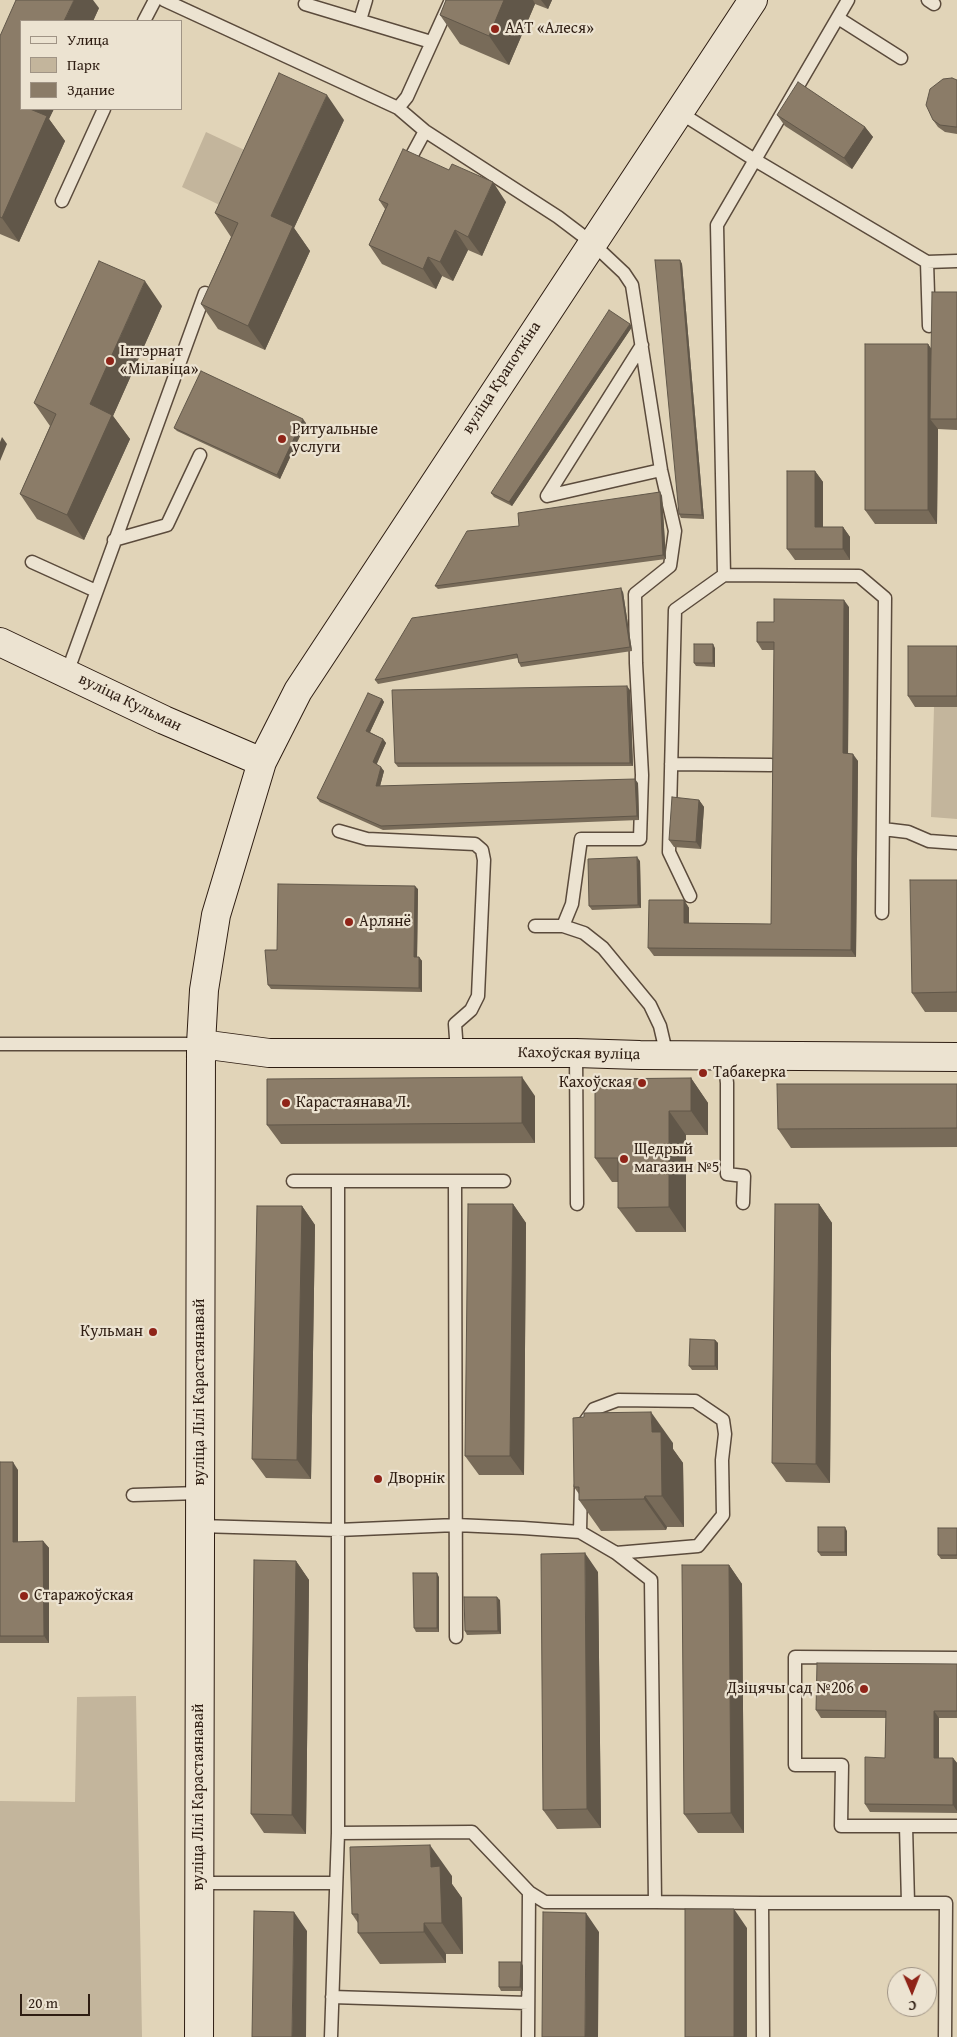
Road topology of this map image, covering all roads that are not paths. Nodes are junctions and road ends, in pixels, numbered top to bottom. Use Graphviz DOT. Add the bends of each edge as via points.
graph roads {
  1 [pos="155,0"];
  2 [pos="164,0"];
  3 [pos="366,0"];
  4 [pos="451,0"];
  5 [pos="753,0"];
  6 [pos="848,0"];
  7 [pos="305,4"];
  8 [pos="838,18"];
  9 [pos="145,20"];
  10 [pos="360,20"];
  11 [pos="431,42"];
  12 [pos="901,58"];
  13 [pos="398,108"];
  14 [pos="104,110"];
  15 [pos="679,112"];
  16 [pos="425,131"];
  17 [pos="755,160"];
  18 [pos="403,170"];
  19 [pos="62,201"];
  20 [pos="591,242"];
  21 [pos="957,261"];
  22 [pos="927,262"];
  23 [pos="205,293"];
  24 [pos="929,326"];
  25 [pos="642,345"];
  26 [pos="200,455"];
  27 [pos="661,470"];
  28 [pos="114,540"];
  29 [pos="32,562"];
  30 [pos="724,575"];
  31 [pos="96,591"];
  32 [pos="0,642"];
  33 [pos="67,673"];
  34 [pos="262,762"];
  35 [pos="671,764"];
  36 [pos="772,765"];
  37 [pos="883,829"];
  38 [pos="339,831"];
  39 [pos="957,844"];
  40 [pos="690,896"];
  41 [pos="882,913"];
  42 [pos="535,926"];
  43 [pos="563,926"];
  44 [pos="0,1044"];
  45 [pos="201,1044"];
  46 [pos="457,1052"];
  47 [pos="576,1053"];
  48 [pos="667,1056"];
  49 [pos="724,1056"];
  50 [pos="957,1057"];
  51 [pos="293,1181"];
  52 [pos="338,1181"];
  53 [pos="504,1181"];
  54 [pos="455,1182"];
  55 [pos="743,1203"];
  56 [pos="577,1204"];
  57 [pos="582,1436"];
  58 [pos="581,1474"];
  59 [pos="200,1493"];
  60 [pos="133,1495"];
  61 [pos="456,1525"];
  62 [pos="199,1526"];
  63 [pos="338,1530"];
  64 [pos="580,1532"];
  65 [pos="616,1552"];
  66 [pos="456,1637"];
  67 [pos="957,1658"];
  68 [pos="906,1826"];
  69 [pos="957,1826"];
  70 [pos="338,1834"];
  71 [pos="198,1883"];
  72 [pos="334,1883"];
  73 [pos="529,1892"];
  74 [pos="655,1902"];
  75 [pos="762,1903"];
  76 [pos="908,1903"];
  77 [pos="332,1997"];
  78 [pos="528,2004"];
  79 [pos="198,2034"];
  80 [pos="331,2037"];
  81 [pos="528,2037"];
  82 [pos="763,2037"];
  83 [pos="945,2037"];
  1 -- 9 [label="lane"];
  2 -- 13 [label="lane"];
  3 -- 10 [label="lane"];
  4 -- 11 [label="lane"];
  5 -- 15 [label="main road, вуліца Крапоткіна"];
  6 -- 8 [label="lane"];
  7 -- 10 [label="lane"];
  8 -- 12 [label="lane"];
  8 -- 17 [label="lane"];
  10 -- 11 [label="lane"];
  11 -- 13 [label="lane" via="407,97"];
  13 -- 16 [label="lane"];
  14 -- 19 [label="lane"];
  15 -- 17 [label="lane"];
  15 -- 20 [label="main road, вуліца Крапоткіна"];
  16 -- 18 [label="lane"];
  16 -- 20 [label="lane"];
  17 -- 22 [label="lane"];
  17 -- 30 [label="lane" via="717,225"];
  20 -- 25 [label="lane" via="632,285"];
  20 -- 34 [label="main road, вуліца Крапоткіна" via="298,691"];
  21 -- 22 [label="lane"];
  22 -- 24 [label="lane"];
  23 -- 28 [label="lane"];
  25 -- 27 [label="lane"];
  25 -- 27 [label="lane" via="547,496"];
  26 -- 28 [label="lane" via="167,525"];
  27 -- 43 [label="lane" via="675,531 670,566 635,594 642,775 640,839 581,839 572,904"];
  28 -- 31 [label="lane"];
  29 -- 31 [label="lane"];
  30 -- 35 [label="lane" via="675,610"];
  30 -- 37 [label="lane" via="859,576 885,598"];
  31 -- 33 [label="lane"];
  32 -- 33 [label="main road, вуліца Кульман"];
  33 -- 34 [label="main road, вуліца Кульман" via="178,727"];
  34 -- 45 [label="main road, вуліца Лілі Карастаянавай" via="216,916 204,990"];
  35 -- 36 [label="lane"];
  35 -- 40 [label="lane" via="669,852"];
  37 -- 39 [label="lane" via="908,832 929,841"];
  37 -- 41 [label="lane"];
  38 -- 46 [label="lane" via="367,839 475,844 482,850 478,996 471,1010 455,1024"];
  42 -- 43 [label="lane"];
  43 -- 48 [label="lane" via="584,933 603,948 644,998 660,1026"];
  44 -- 45 [label="lane"];
  45 -- 46 [label="main road, Кахоўская вуліца" via="269,1053"];
  45 -- 59 [label="main road, вуліца Лілі Карастаянавай"];
  46 -- 47 [label="main road, Кахоўская вуліца"];
  47 -- 48 [label="main road, Кахоўская вуліца"];
  47 -- 56 [label="lane"];
  48 -- 49 [label="main road, Кахоўская вуліца"];
  49 -- 50 [label="main road, Кахоўская вуліца"];
  49 -- 55 [label="lane" via="727,1174 744,1176"];
  51 -- 52 [label="lane"];
  52 -- 54 [label="lane"];
  52 -- 63 [label="lane"];
  53 -- 54 [label="lane"];
  54 -- 61 [label="lane"];
  57 -- 65 [label="lane" via="582,1427 594,1409 618,1400 695,1402 723,1420 723,1515 703,1540 698,1546"];
  58 -- 64 [label="lane"];
  59 -- 60 [label="lane"];
  59 -- 62 [label="main road, вуліца Лілі Карастаянавай"];
  61 -- 63 [label="lane"];
  61 -- 64 [label="lane"];
  61 -- 66 [label="lane"];
  62 -- 63 [label="lane"];
  62 -- 71 [label="main road, вуліца Лілі Карастаянавай"];
  63 -- 70 [label="lane"];
  64 -- 65 [label="lane"];
  65 -- 74 [label="lane" via="651,1580"];
  67 -- 68 [label="lane" via="796,1657 795,1765 842,1764 842,1826"];
  68 -- 69 [label="lane"];
  68 -- 76 [label="lane"];
  70 -- 72 [label="lane"];
  70 -- 73 [label="lane" via="472,1832"];
  71 -- 72 [label="lane"];
  71 -- 79 [label="main road, вуліца Лілі Карастаянавай"];
  72 -- 77 [label="lane"];
  73 -- 74 [label="lane" via="545,1902"];
  73 -- 78 [label="lane"];
  74 -- 75 [label="lane"];
  75 -- 76 [label="lane"];
  75 -- 82 [label="lane"];
  76 -- 83 [label="lane" via="946,1904"];
  77 -- 78 [label="lane"];
  77 -- 80 [label="lane"];
  78 -- 81 [label="lane"];
}
